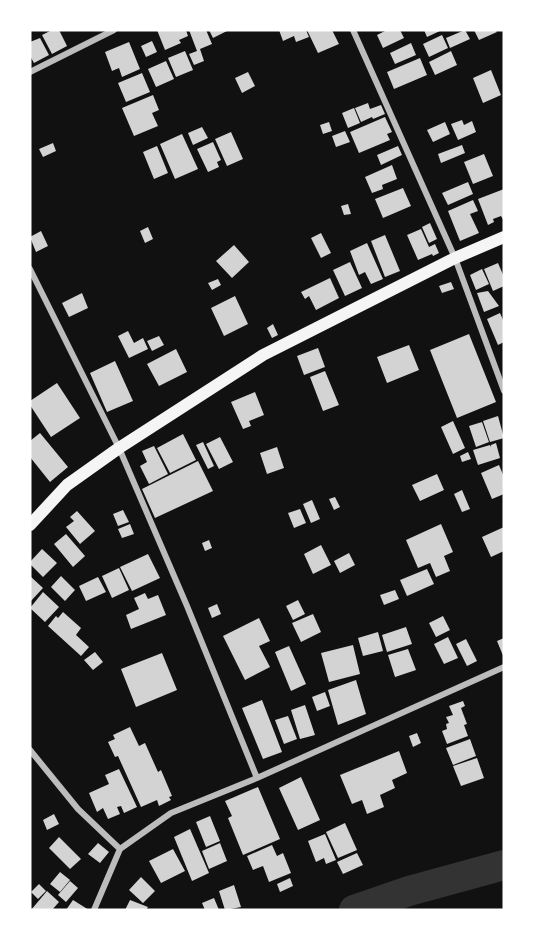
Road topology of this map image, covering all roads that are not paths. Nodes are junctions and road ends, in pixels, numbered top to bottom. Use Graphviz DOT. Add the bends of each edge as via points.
graph roads {
  1 [pos="114,30"];
  2 [pos="353,30"];
  3 [pos="31,70"];
  4 [pos="504,237"];
  5 [pos="455,258"];
  6 [pos="30,269"];
  7 [pos="504,391"];
  8 [pos="119,448"];
  9 [pos="30,525"];
  10 [pos="504,667"];
  11 [pos="30,750"];
  12 [pos="257,778"];
  13 [pos="120,849"];
  14 [pos="94,910"];
  1 -- 3 [label="street"];
  2 -- 5 [label="street"];
  4 -- 5 [label="main road"];
  5 -- 7 [label="street"];
  5 -- 8 [label="main road" via="263,355"];
  6 -- 8 [label="street"];
  8 -- 9 [label="main road" via="67,485"];
  8 -- 12 [label="street"];
  10 -- 12 [label="street"];
  11 -- 13 [label="street" via="78,809"];
  12 -- 13 [label="street" via="171,813"];
  13 -- 14 [label="street"];
}
